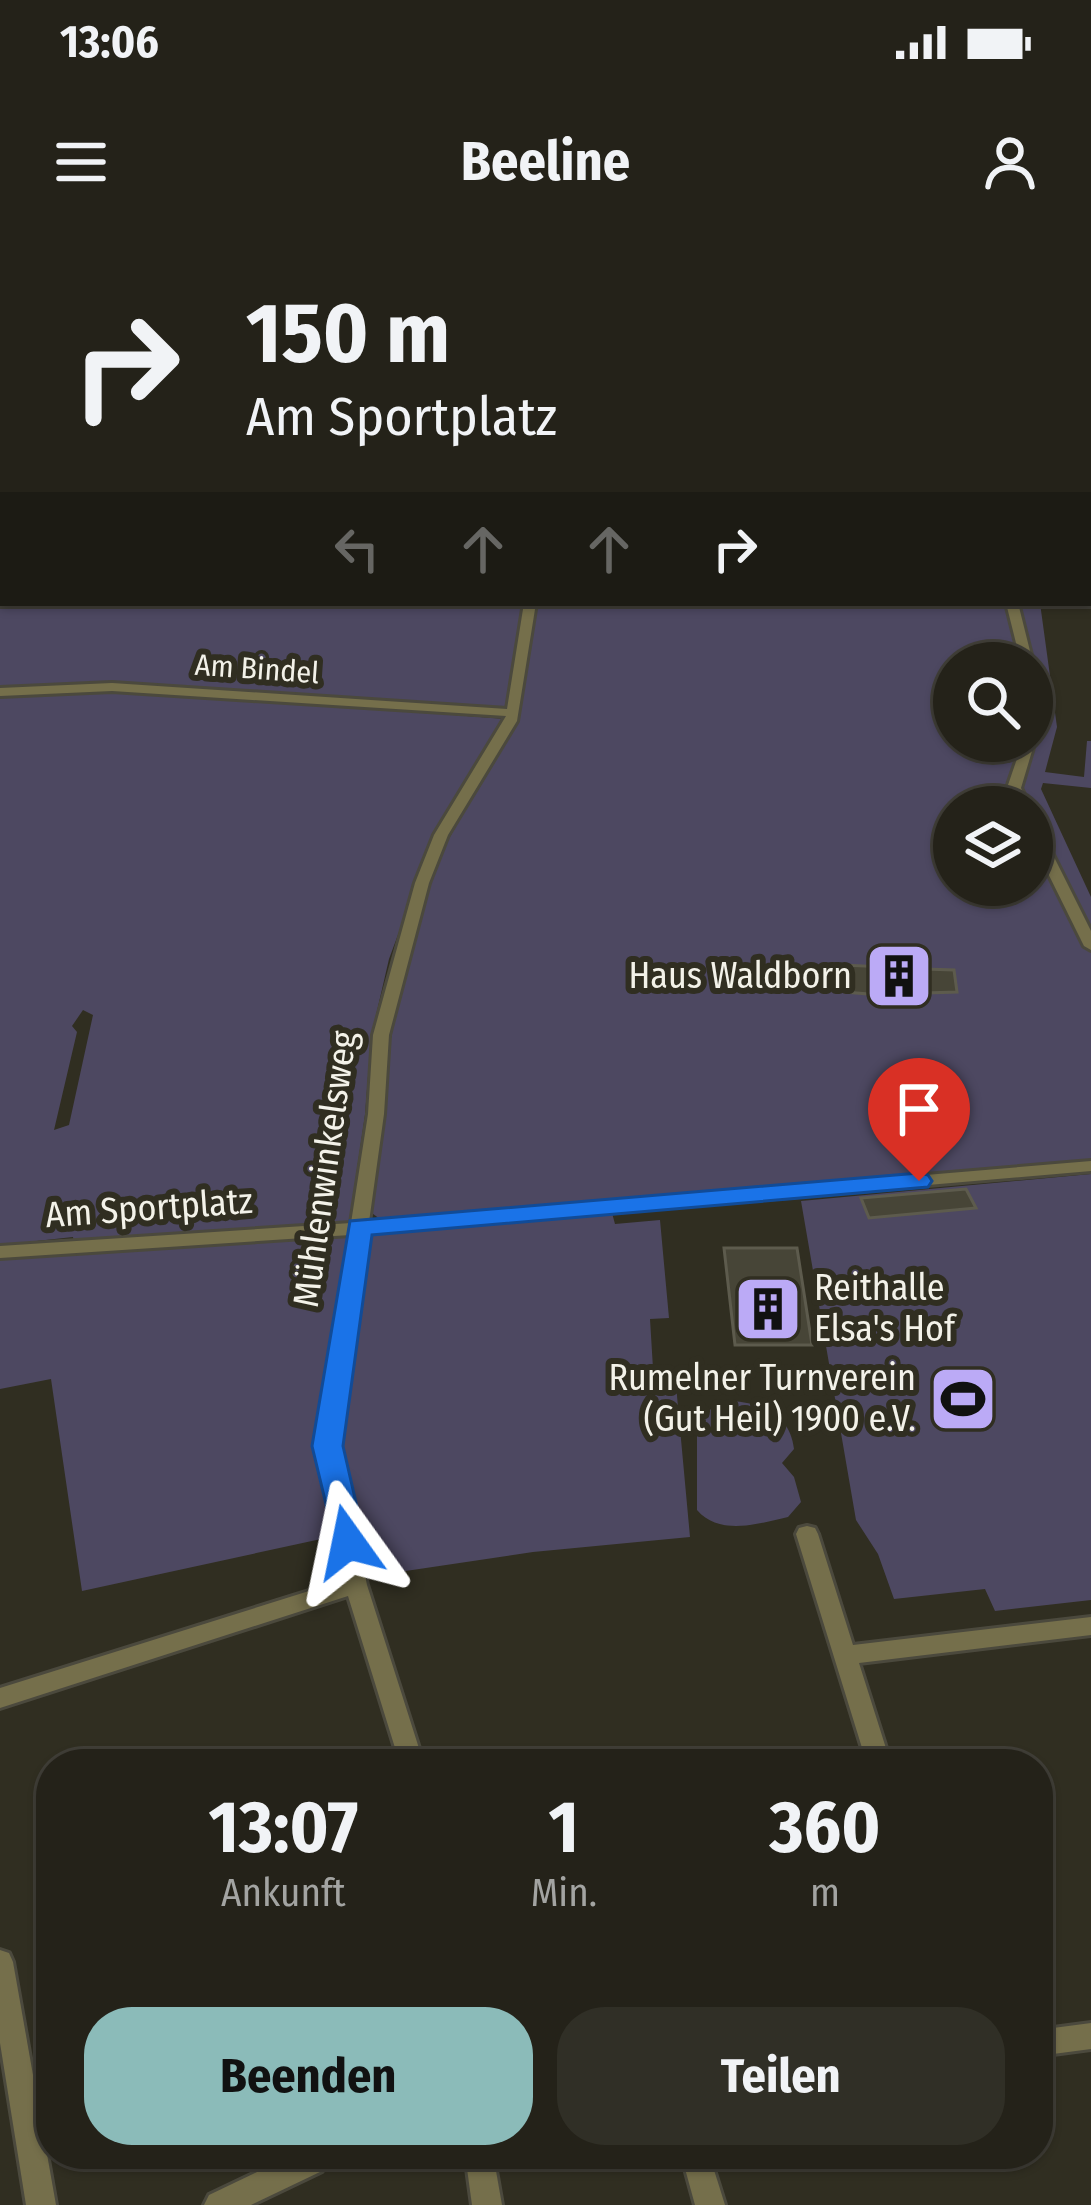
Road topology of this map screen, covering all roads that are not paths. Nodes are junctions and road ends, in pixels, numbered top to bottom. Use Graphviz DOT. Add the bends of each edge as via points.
graph roads {
  1 [pos="529,606"];
  2 [pos="1013,606"];
  3 [pos="1022,642"];
  4 [pos="0,692"];
  5 [pos="511,712"];
  6 [pos="1053,869"];
  7 [pos="1091,946"];
  8 [pos="1091,1166"];
  9 [pos="359,1227"];
  10 [pos="0,1252"];
  11 [pos="807,1534"];
  12 [pos="356,1585"];
  13 [pos="1091,1626"];
  14 [pos="845,1655"];
  15 [pos="0,1698"];
  16 [pos="407,1749"];
  17 [pos="874,1749"];
  18 [pos="0,1962"];
  19 [pos="1091,2036"];
  20 [pos="1053,2041"];
  21 [pos="295,2169"];
  22 [pos="482,2169"];
  23 [pos="699,2169"];
  24 [pos="41,2205"];
  25 [pos="218,2205"];
  26 [pos="488,2205"];
  27 [pos="710,2205"];
  1 -- 5 [label="street, Mühlenwinkelsweg"];
  2 -- 3 [label="street"];
  4 -- 5 [label="street, Am Bindel" via="112,687"];
  5 -- 9 [label="street, Mühlenwinkelsweg" via="422,883 381,1035"];
  6 -- 7 [label="street"];
  8 -- 9 [label="street, Am Sportplatz"];
  9 -- 10 [label="street, Am Sportplatz"];
  9 -- 12 [label="street, Mühlenwinkelsweg" via="328,1446"];
  11 -- 14 [label="street"];
  12 -- 15 [label="street"];
  12 -- 16 [label="street, Mühlenwinkelsweg"];
  13 -- 14 [label="street"];
  14 -- 17 [label="street"];
  18 -- 24 [label="street"];
  19 -- 20 [label="street"];
  21 -- 25 [label="street"];
  22 -- 26 [label="street"];
  23 -- 27 [label="street"];
}
